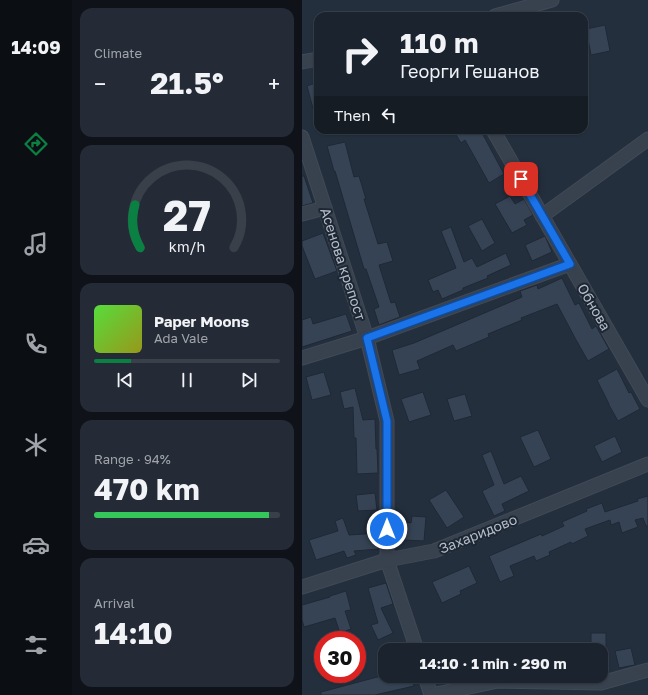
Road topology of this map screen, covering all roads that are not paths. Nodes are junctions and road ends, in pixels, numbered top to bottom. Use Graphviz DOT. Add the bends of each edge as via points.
graph roads {
  1 [pos="552,0"];
  2 [pos="509,12"];
  3 [pos="314,59"];
  4 [pos="302,62"];
  5 [pos="495,134"];
  6 [pos="302,137"];
  7 [pos="648,139"];
  8 [pos="325,208"];
  9 [pos="302,214"];
  10 [pos="542,216"];
  11 [pos="570,264"];
  12 [pos="367,338"];
  13 [pos="302,358"];
  14 [pos="648,400"];
  15 [pos="648,464"];
  16 [pos="387,560"];
  17 [pos="302,587"];
  18 [pos="415,643"];
  19 [pos="648,670"];
  20 [pos="427,683"];
  21 [pos="431,695"];
  1 -- 2 [label="street"];
  3 -- 4 [label="street"];
  5 -- 10 [label="street, Обнова"];
  6 -- 8 [label="street, Асенова крепост"];
  7 -- 10 [label="street"];
  8 -- 9 [label="street"];
  8 -- 12 [label="street, Асенова крепост"];
  10 -- 11 [label="street, Обнова"];
  11 -- 12 [label="street"];
  11 -- 14 [label="street, Обнова"];
  12 -- 13 [label="street"];
  12 -- 16 [label="street, Асенова крепост" via="387,421"];
  15 -- 16 [label="street, Захаридово" via="434,552"];
  16 -- 17 [label="street, Захаридово"];
  16 -- 18 [label="street, Асенова крепост"];
  19 -- 21 [label="street" via="601,683 498,681"];
  20 -- 21 [label="street"];
}
